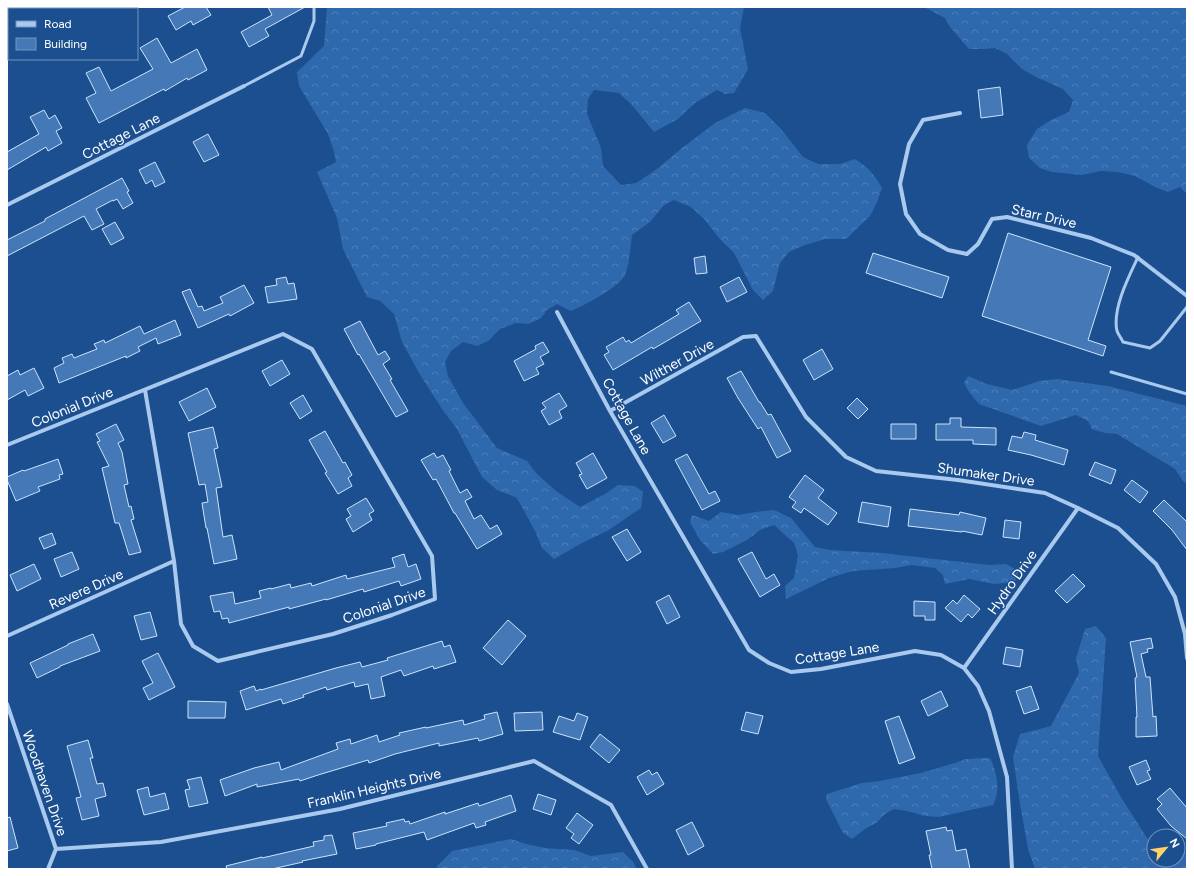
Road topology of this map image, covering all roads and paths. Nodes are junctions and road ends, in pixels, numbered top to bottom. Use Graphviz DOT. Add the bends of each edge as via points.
graph roads {
  1 [pos="314,7"];
  2 [pos="244,86"];
  3 [pos="960,113"];
  4 [pos="7,205"];
  5 [pos="1138,257"];
  6 [pos="1187,296"];
  7 [pos="1187,307"];
  8 [pos="557,312"];
  9 [pos="756,336"];
  10 [pos="1111,372"];
  11 [pos="145,390"];
  12 [pos="1187,394"];
  13 [pos="610,412"];
  14 [pos="7,445"];
  15 [pos="1078,508"];
  16 [pos="174,561"];
  17 [pos="7,636"];
  18 [pos="1187,658"];
  19 [pos="964,668"];
  20 [pos="7,704"];
  21 [pos="56,849"];
  22 [pos="48,869"];
  23 [pos="647,869"];
  24 [pos="1012,869"];
  1 -- 2 [label="lane" via="314,21 301,56"];
  2 -- 4 [label="street, Cottage Lane"];
  3 -- 5 [label="street, Starr Drive" via="923,120 909,144 900,184 906,214 920,234 948,250 967,254 978,244 992,219 1007,217 1091,238"];
  5 -- 6 [label="street, Starr Drive"];
  5 -- 7 [label="lane" via="1125,283 1116,316 1117,332 1123,342 1150,348 1160,341"];
  8 -- 13 [label="street, Cottage Lane"];
  9 -- 13 [label="street, Wilther Drive" via="743,338"];
  9 -- 15 [label="street, Shumaker Drive" via="806,417 846,457 876,471 1045,493"];
  10 -- 12 [label="lane"];
  11 -- 14 [label="street, Colonial Drive"];
  11 -- 16 [label="street, Colonial Drive"];
  11 -- 16 [label="street, Colonial Drive" via="283,334 312,350 432,556 435,599 333,634 218,661 193,646 181,624"];
  13 -- 19 [label="street, Cottage Lane" via="749,650 768,663 791,672 821,669 915,651 941,655"];
  15 -- 18 [label="street, Shumaker Drive" via="1118,528 1156,564 1175,597 1185,634"];
  15 -- 19 [label="street, Hydro Drive"];
  16 -- 17 [label="street, Revere Drive"];
  19 -- 24 [label="street, Cottage Lane" via="978,686 989,711 1007,777"];
  20 -- 21 [label="street, Woodhaven Drive"];
  21 -- 22 [label="street, Woodhaven Drive"];
  21 -- 23 [label="street, Franklin Heights Drive" via="161,842 340,809 534,761 611,805"];
}
